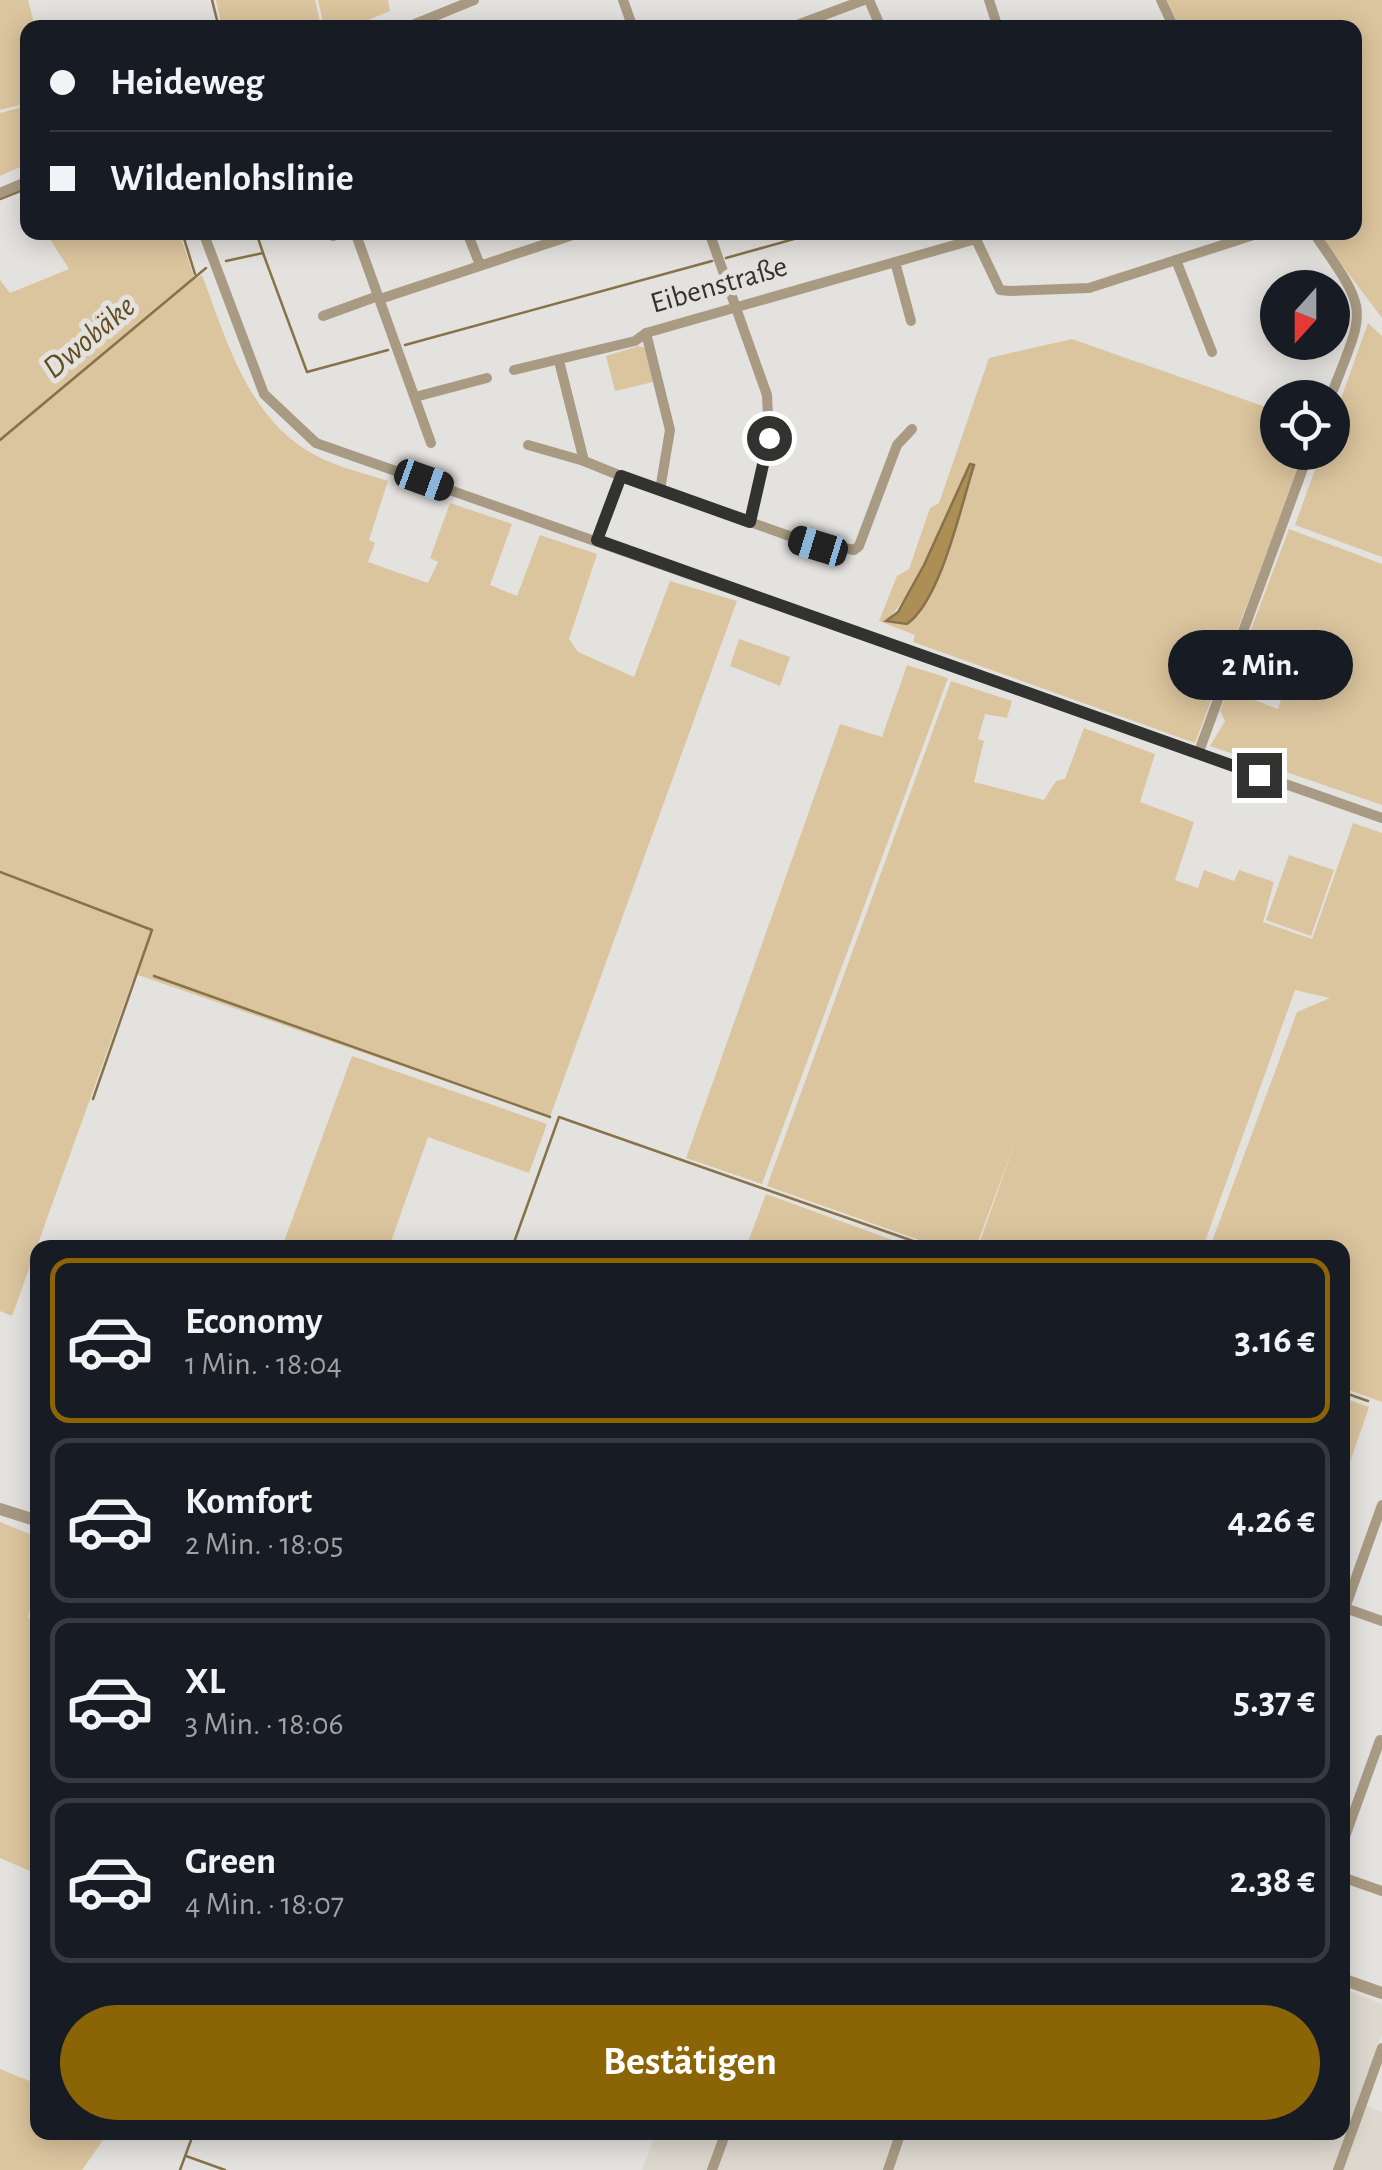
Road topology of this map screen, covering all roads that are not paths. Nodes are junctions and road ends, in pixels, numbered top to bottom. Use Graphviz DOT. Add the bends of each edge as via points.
graph roads {
  1 [pos="474,0"];
  2 [pos="866,0"];
  3 [pos="425,20"];
  4 [pos="811,20"];
  5 [pos="205,240"];
  6 [pos="358,240"];
  7 [pos="470,240"];
  8 [pos="558,240"];
  9 [pos="713,240"];
  10 [pos="962,240"];
  11 [pos="976,240"];
  12 [pos="1238,240"];
  13 [pos="1318,240"];
  14 [pos="1176,260"];
  15 [pos="895,262"];
  16 [pos="480,266"];
  17 [pos="379,298"];
  18 [pos="738,304"];
  19 [pos="323,316"];
  20 [pos="911,322"];
  21 [pos="646,333"];
  22 [pos="1212,352"];
  23 [pos="559,361"];
  24 [pos="514,370"];
  25 [pos="487,378"];
  26 [pos="1337,380"];
  27 [pos="415,397"];
  28 [pos="912,429"];
  29 [pos="431,443"];
  30 [pos="528,445"];
  31 [pos="584,462"];
  32 [pos="1302,470"];
  33 [pos="621,476"];
  34 [pos="660,490"];
  35 [pos="750,522"];
  36 [pos="597,540"];
  37 [pos="1198,754"];
  38 [pos="1382,818"];
  39 [pos="1382,1504"];
  40 [pos="0,1509"];
  41 [pos="30,1518"];
  42 [pos="1350,1594"];
  43 [pos="1350,1610"];
  44 [pos="1382,1621"];
  45 [pos="1380,1740"];
  46 [pos="1350,1823"];
  47 [pos="1350,1880"];
  48 [pos="1382,1891"];
  49 [pos="1350,1982"];
  50 [pos="1382,1993"];
  51 [pos="1382,2048"];
  52 [pos="1350,2137"];
  53 [pos="723,2140"];
  54 [pos="899,2140"];
  55 [pos="1349,2140"];
  56 [pos="712,2170"];
  57 [pos="888,2170"];
  58 [pos="1338,2170"];
  1 -- 3 [label="street"];
  2 -- 4 [label="street"];
  5 -- 36 [label="street" via="264,394 316,443"];
  6 -- 17 [label="street"];
  7 -- 16 [label="street"];
  8 -- 16 [label="street"];
  9 -- 18 [label="street"];
  10 -- 15 [label="street, Eibenstraße"];
  11 -- 14 [label="street" via="1000,290 1010,292 1090,288"];
  12 -- 14 [label="street"];
  13 -- 26 [label="street" via="1359,306 1360,321"];
  14 -- 22 [label="street"];
  15 -- 18 [label="street, Eibenstraße"];
  15 -- 20 [label="street"];
  16 -- 17 [label="street"];
  17 -- 19 [label="street"];
  17 -- 27 [label="street"];
  18 -- 21 [label="street, Eibenstraße"];
  18 -- 35 [label="street" via="769,413"];
  21 -- 23 [label="street, Eibenstraße"];
  21 -- 34 [label="street" via="669,418"];
  23 -- 24 [label="street, Eibenstraße"];
  23 -- 31 [label="street"];
  25 -- 27 [label="street"];
  27 -- 29 [label="street"];
  28 -- 35 [label="street" via="897,445 854,550 818,546"];
  30 -- 31 [label="street"];
  31 -- 33 [label="street"];
  32 -- 37 [label="street"];
  33 -- 34 [label="street"];
  33 -- 36 [label="street"];
  34 -- 35 [label="street"];
  36 -- 37 [label="street"];
  37 -- 38 [label="street"];
  39 -- 42 [label="street"];
  40 -- 41 [label="street"];
  43 -- 44 [label="street"];
  45 -- 46 [label="street"];
  47 -- 48 [label="street"];
  49 -- 50 [label="street"];
  51 -- 52 [label="street"];
  53 -- 56 [label="street"];
  54 -- 57 [label="street"];
  55 -- 58 [label="street"];
}
